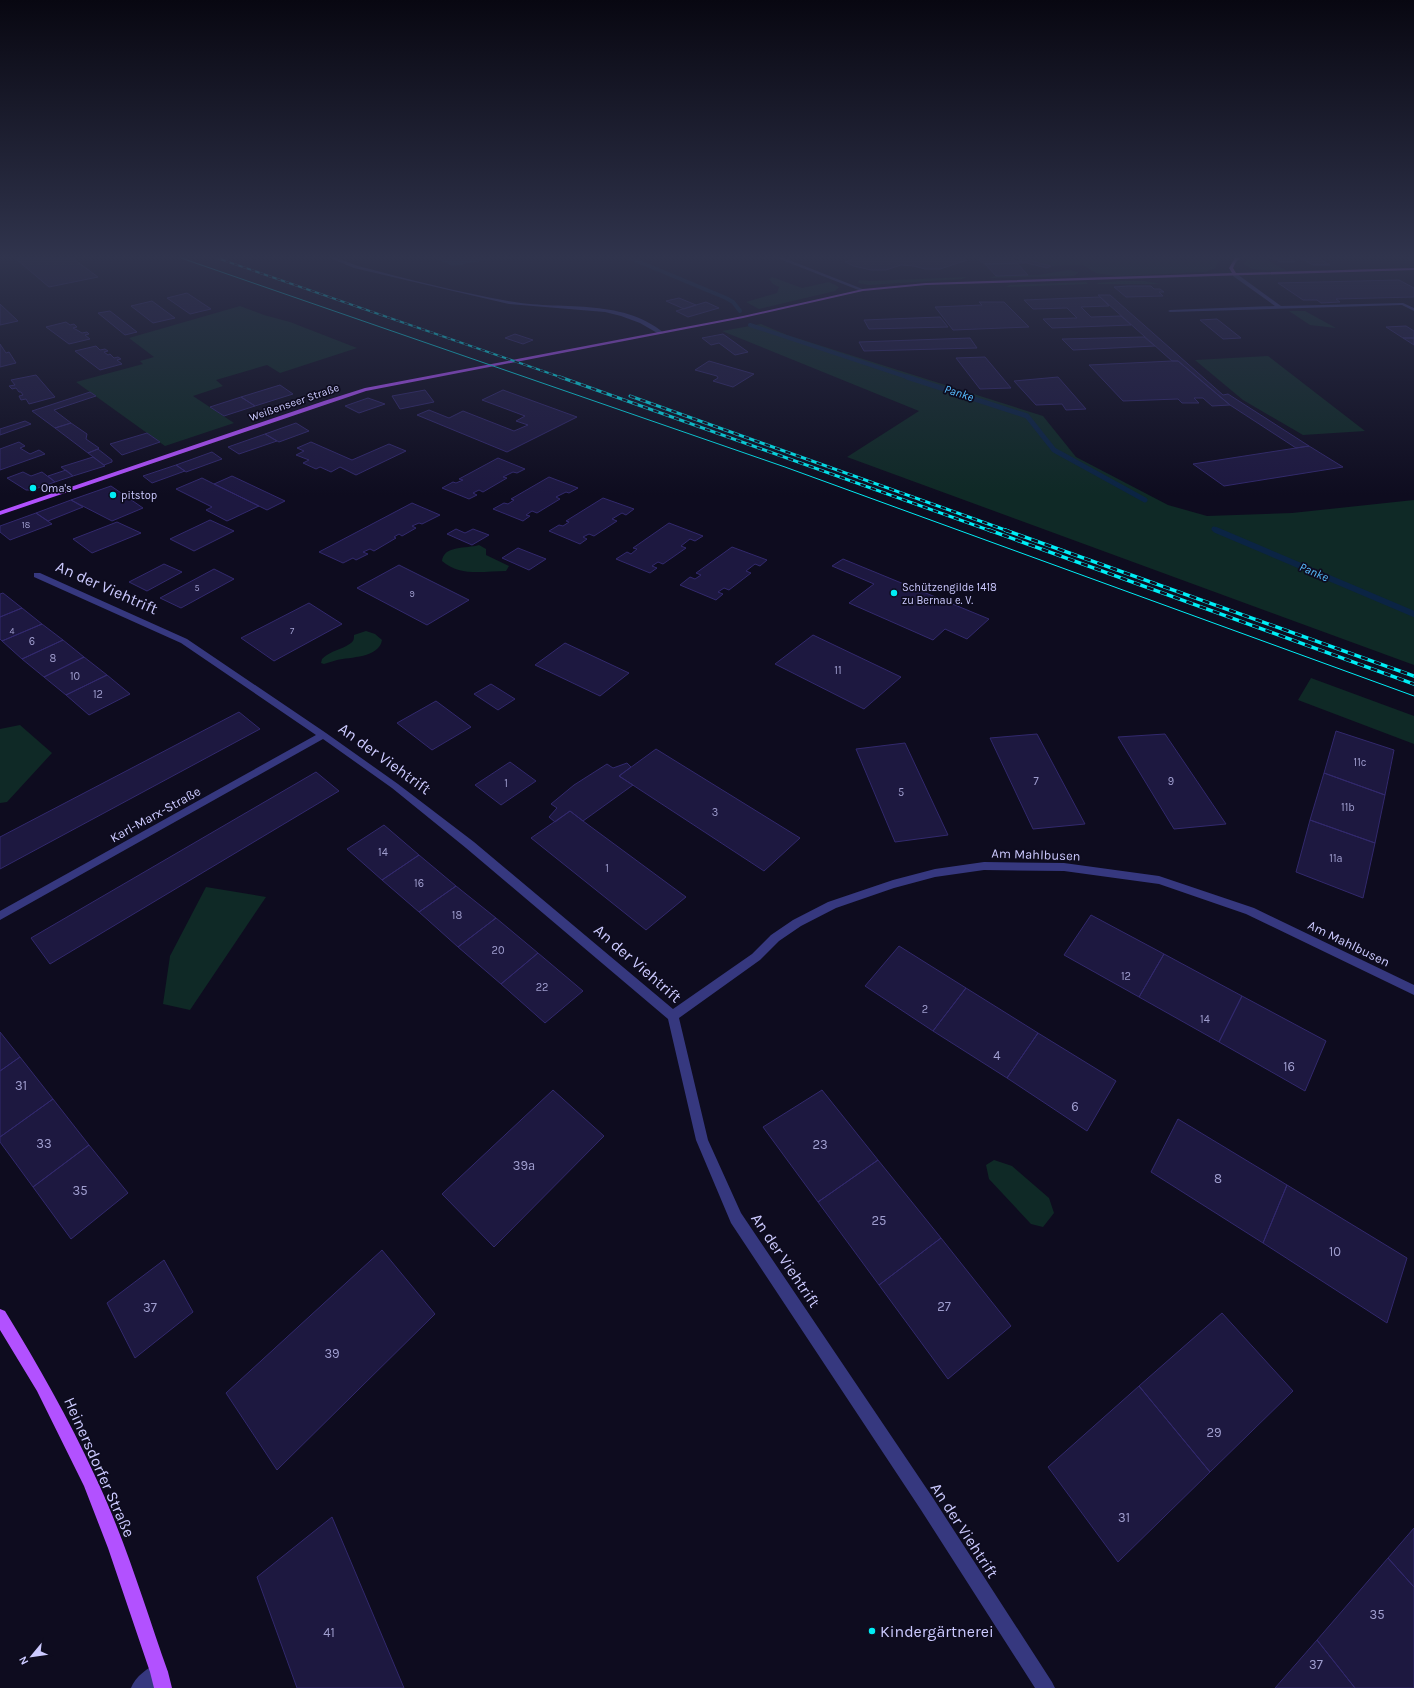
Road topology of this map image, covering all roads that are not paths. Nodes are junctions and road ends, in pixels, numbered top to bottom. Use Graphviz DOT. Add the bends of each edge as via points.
graph roads {
  1 [pos="642,337"];
  2 [pos="1,511"];
  3 [pos="37,575"];
  4 [pos="323,735"];
  5 [pos="0,916"];
  6 [pos="1414,990"];
  7 [pos="673,1016"];
  8 [pos="0,1316"];
  9 [pos="161,1680"];
  10 [pos="140,1688"];
  11 [pos="1046,1688"];
  1 -- 2 [label="main road, Weißenseer Straße" via="347,395"];
  3 -- 4 [label="street, An der Viehtrift" via="184,641"];
  4 -- 5 [label="street, Karl-Marx-Straße"];
  4 -- 7 [label="street, An der Viehtrift" via="395,786 470,845"];
  6 -- 7 [label="street, Am Mahlbusen" via="1250,911 1159,880 1064,867 984,866 935,873 892,884 832,905 775,938 756,958"];
  7 -- 11 [label="street, An der Viehtrift" via="702,1140 736,1218"];
  8 -- 9 [label="main road, Heinersdorfer Straße" via="42,1386 90,1482 116,1548"];
  9 -- 10 [label="street"];
}
